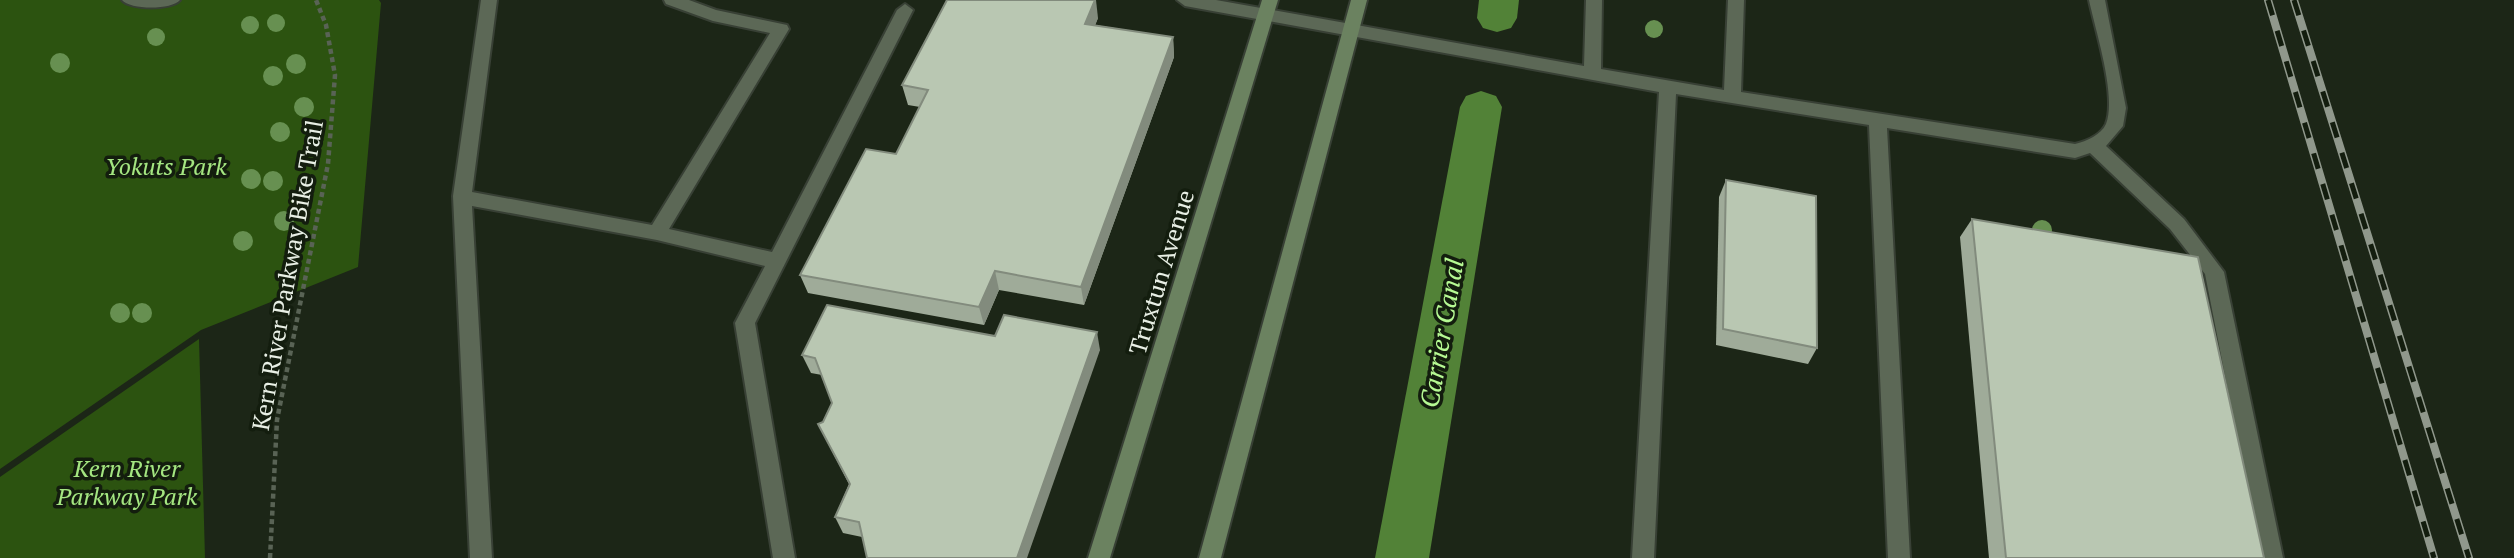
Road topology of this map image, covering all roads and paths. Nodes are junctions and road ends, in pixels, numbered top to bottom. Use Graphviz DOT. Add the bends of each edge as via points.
graph roads {
  1 [pos="130,0"];
  2 [pos="172,0"];
  3 [pos="316,0"];
  4 [pos="489,0"];
  5 [pos="672,0"];
  6 [pos="1185,0"];
  7 [pos="1359,0"];
  8 [pos="1594,0"];
  9 [pos="1736,0"];
  10 [pos="2097,0"];
  11 [pos="1268,7"];
  12 [pos="905,10"];
  13 [pos="1351,30"];
  14 [pos="1592,72"];
  15 [pos="1668,87"];
  16 [pos="1732,98"];
  17 [pos="1878,121"];
  18 [pos="2094,146"];
  19 [pos="462,195"];
  20 [pos="657,233"];
  21 [pos="777,261"];
  22 [pos="270,558"];
  23 [pos="481,558"];
  24 [pos="784,558"];
  25 [pos="1100,558"];
  26 [pos="1210,558"];
  27 [pos="1643,558"];
  28 [pos="1899,558"];
  29 [pos="2273,558"];
  1 -- 2 [label="street"];
  3 -- 22 [label="path, Kern River Parkway Bike Trail" via="326,25 335,75 328,164 277,420"];
  4 -- 19 [label="street"];
  5 -- 20 [label="street" via="713,15 781,29"];
  6 -- 11 [label="street"];
  7 -- 13 [label="main road"];
  8 -- 14 [label="street"];
  9 -- 16 [label="street"];
  10 -- 18 [label="street" via="2116,120"];
  11 -- 13 [label="street"];
  11 -- 25 [label="main road, Truxtun Avenue"];
  12 -- 21 [label="street"];
  13 -- 14 [label="street"];
  13 -- 26 [label="main road"];
  14 -- 15 [label="street"];
  15 -- 16 [label="street"];
  15 -- 27 [label="street"];
  16 -- 17 [label="street"];
  17 -- 18 [label="street" via="2075,151"];
  17 -- 28 [label="street"];
  18 -- 29 [label="street" via="2176,224 2214,272"];
  19 -- 20 [label="street"];
  19 -- 23 [label="street"];
  20 -- 21 [label="street"];
  21 -- 24 [label="street" via="745,323"];
}
